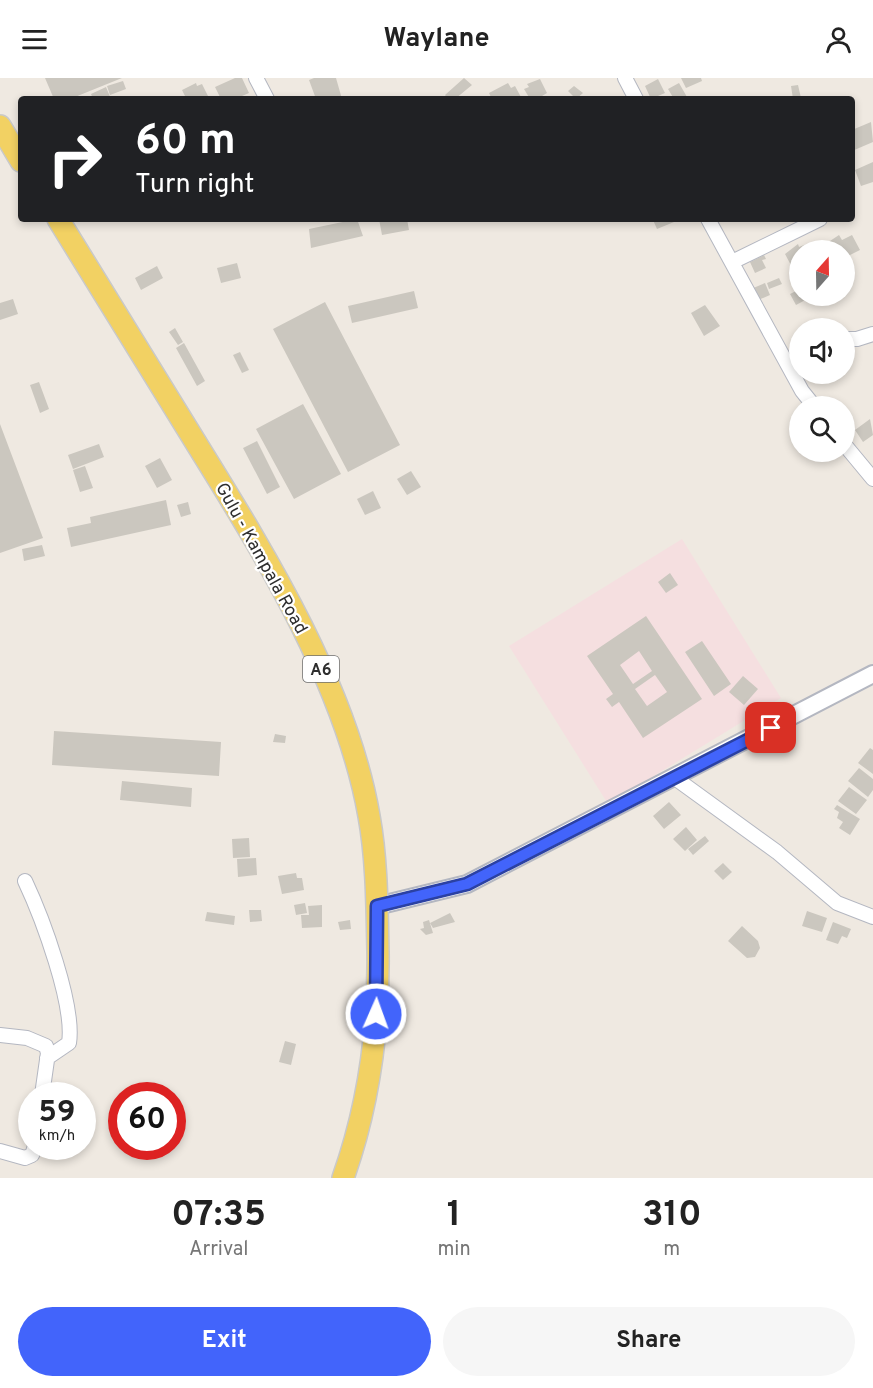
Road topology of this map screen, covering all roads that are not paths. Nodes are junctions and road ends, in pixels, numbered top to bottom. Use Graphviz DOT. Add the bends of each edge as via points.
graph roads {
  1 [pos="256,78"];
  2 [pos="626,78"];
  3 [pos="265,96"];
  4 [pos="635,96"];
  5 [pos="0,126"];
  6 [pos="18,156"];
  7 [pos="60,222"];
  8 [pos="710,222"];
  9 [pos="814,222"];
  10 [pos="732,262"];
  11 [pos="873,334"];
  12 [pos="855,339"];
  13 [pos="789,355"];
  14 [pos="855,457"];
  15 [pos="873,479"];
  16 [pos="873,674"];
  17 [pos="675,778"];
  18 [pos="25,881"];
  19 [pos="377,906"];
  20 [pos="873,917"];
  21 [pos="0,1035"];
  22 [pos="47,1058"];
  23 [pos="44,1082"];
  24 [pos="0,1151"];
  25 [pos="18,1156"];
  26 [pos="343,1178"];
  1 -- 3 [label="street"];
  2 -- 4 [label="street"];
  5 -- 6 [label="main road"];
  7 -- 19 [label="main road, Gulu - Kampala Road / A6" via="244,522 311,646 362,783"];
  8 -- 10 [label="street"];
  9 -- 10 [label="street"];
  10 -- 13 [label="street"];
  11 -- 12 [label="street"];
  14 -- 15 [label="street"];
  16 -- 17 [label="street"];
  17 -- 19 [label="street" via="467,884"];
  17 -- 20 [label="street" via="777,852 837,903"];
  18 -- 22 [label="street" via="55,966 71,1030 69,1043"];
  19 -- 26 [label="main road, Gulu - Kampala Road / A6" via="378,973 372,1065"];
  21 -- 22 [label="street" via="44,1044 48,1048"];
  22 -- 23 [label="street"];
  24 -- 25 [label="street"];
}
